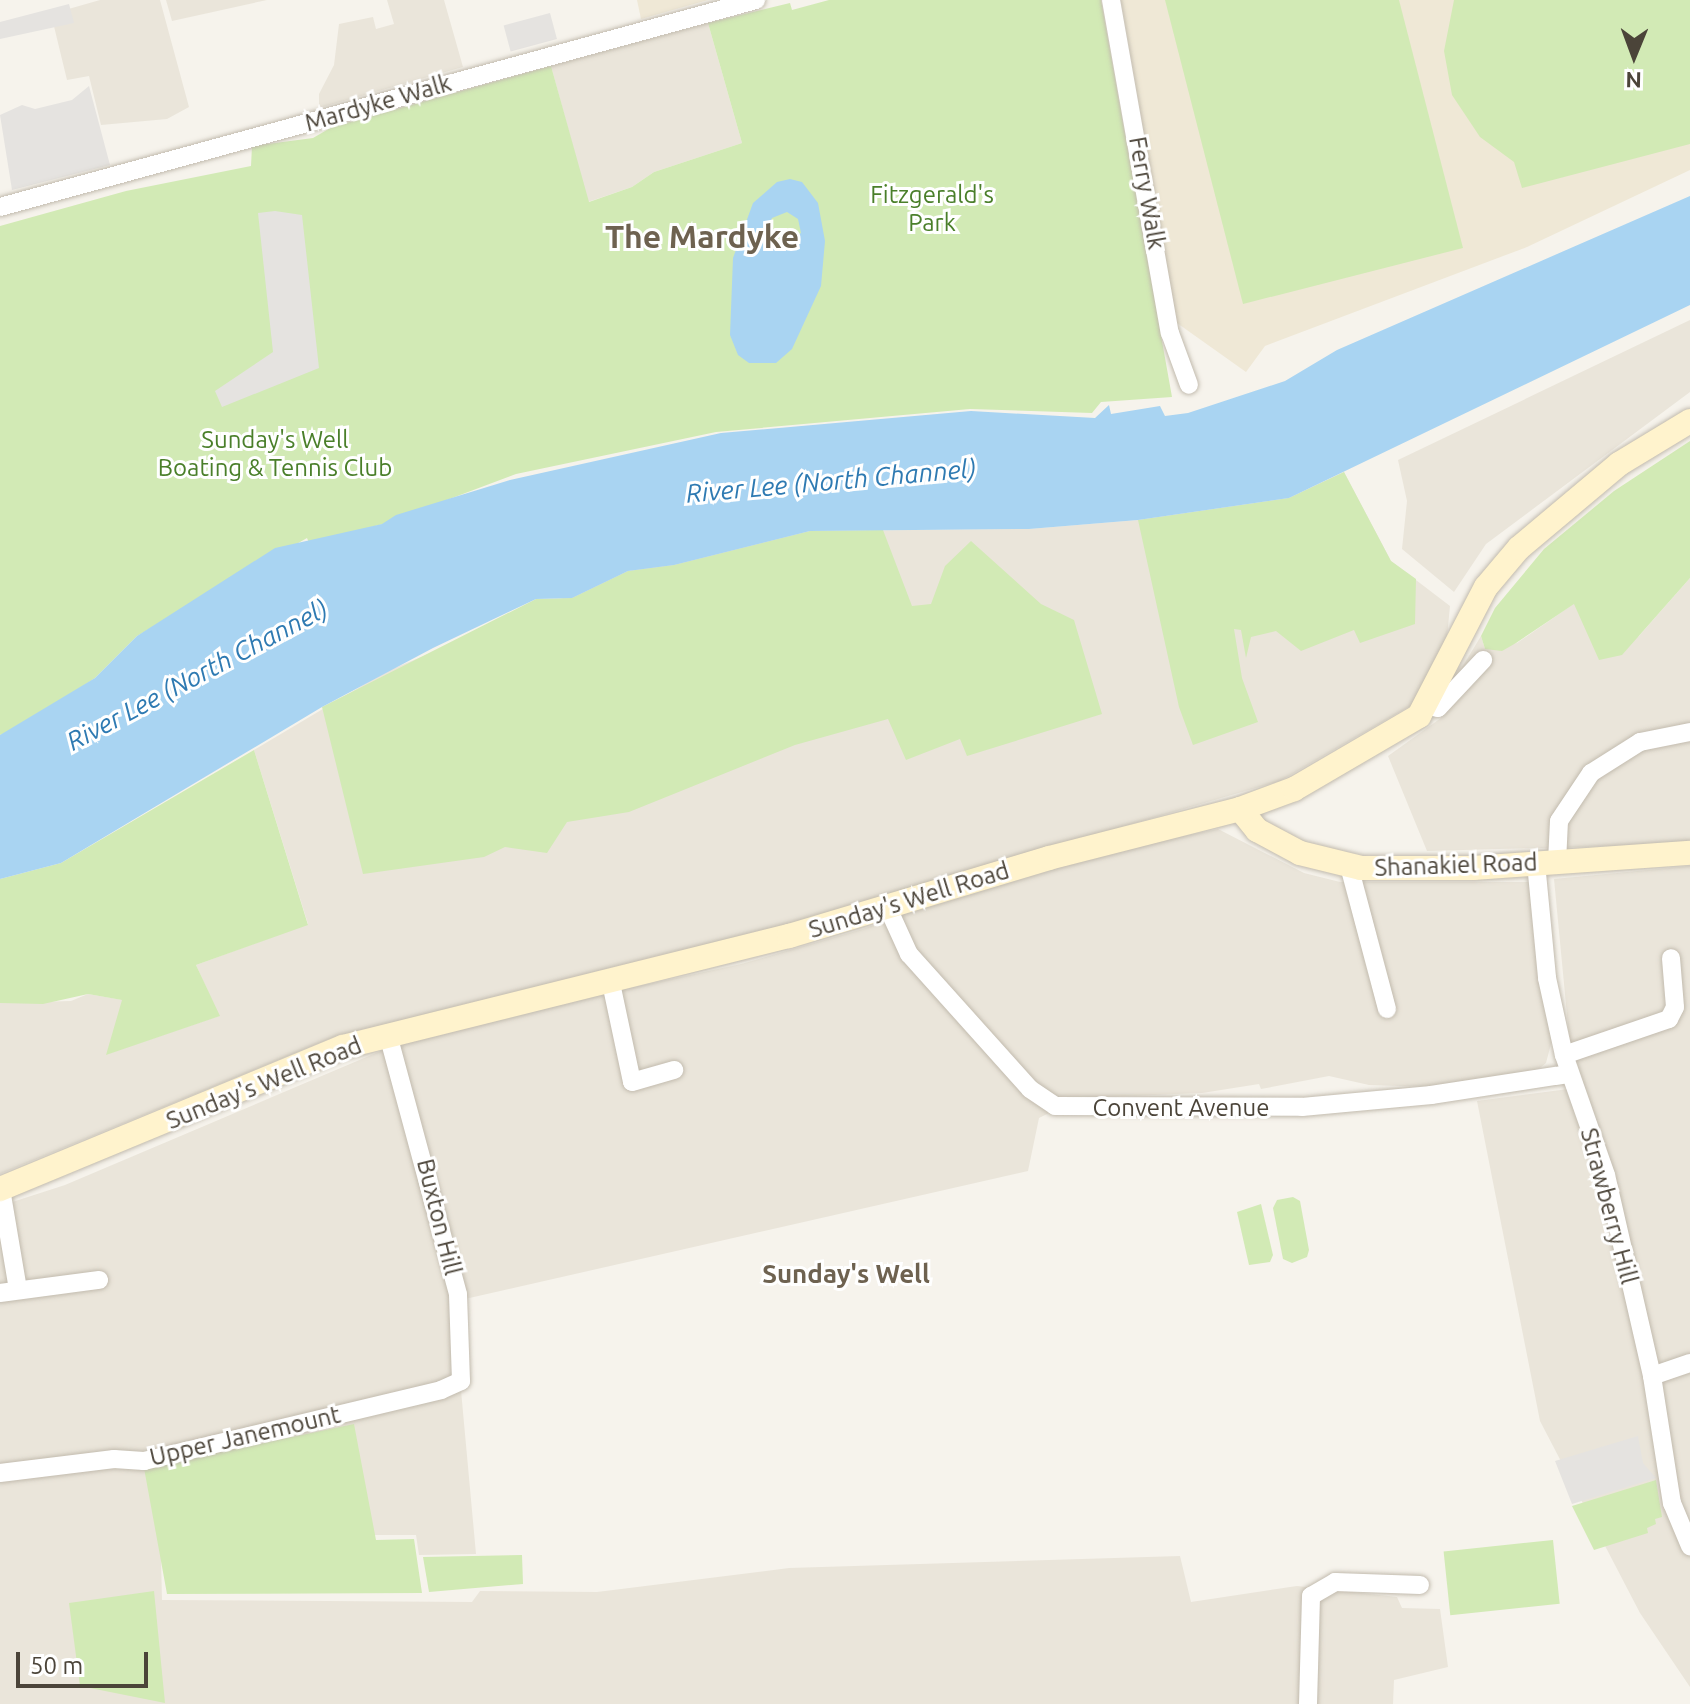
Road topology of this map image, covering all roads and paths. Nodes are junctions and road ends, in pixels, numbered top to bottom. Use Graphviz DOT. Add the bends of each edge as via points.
graph roads {
  1 [pos="756,0"];
  2 [pos="1111,0"];
  3 [pos="0,207"];
  4 [pos="1189,385"];
  5 [pos="1690,421"];
  6 [pos="1483,660"];
  7 [pos="1428,706"];
  8 [pos="1690,732"];
  9 [pos="1240,809"];
  10 [pos="1690,853"];
  11 [pos="1546,862"];
  12 [pos="1349,866"];
  13 [pos="888,908"];
  14 [pos="1671,958"];
  15 [pos="611,983"];
  16 [pos="1387,1009"];
  17 [pos="388,1034"];
  18 [pos="1564,1055"];
  19 [pos="674,1070"];
  20 [pos="1569,1074"];
  21 [pos="0,1189"];
  22 [pos="99,1280"];
  23 [pos="9,1291"];
  24 [pos="1690,1363"];
  25 [pos="1652,1376"];
  26 [pos="441,1390"];
  27 [pos="0,1473"];
  28 [pos="1690,1546"];
  29 [pos="1420,1585"];
  30 [pos="1308,1704"];
  1 -- 3 [label="street, Mardyke Walk"];
  2 -- 4 [label="street, Ferry Walk" via="1170,333"];
  5 -- 7 [label="main road, Sunday's Well Road" via="1619,464 1519,548 1486,587"];
  6 -- 7 [label="street" via="1438,708"];
  7 -- 9 [label="main road, Sunday's Well Road" via="1410,723 1316,778"];
  8 -- 11 [label="street, Strawberry Hill" via="1640,742 1594,771 1559,821"];
  9 -- 12 [label="main road, Shanakiel Road" via="1251,826 1281,843"];
  9 -- 13 [label="main road, Sunday's Well Road" via="1049,858"];
  10 -- 11 [label="main road, Shanakiel Road"];
  11 -- 12 [label="main road, Shanakiel Road"];
  11 -- 18 [label="street, Strawberry Hill" via="1547,978"];
  12 -- 16 [label="street"];
  13 -- 15 [label="main road, Sunday's Well Road"];
  13 -- 20 [label="street, Convent Avenue" via="909,954 1017,1076 1042,1101 1055,1106 1302,1107"];
  14 -- 18 [label="street" via="1675,1007 1669,1019"];
  15 -- 17 [label="main road, Sunday's Well Road"];
  15 -- 19 [label="street" via="632,1082"];
  17 -- 21 [label="main road, Sunday's Well Road" via="343,1047"];
  17 -- 26 [label="street, Buxton Hill" via="458,1294 464,1373 454,1386"];
  18 -- 20 [label="street, Strawberry Hill"];
  20 -- 25 [label="street, Strawberry Hill" via="1606,1175"];
  21 -- 23 [label="street"];
  22 -- 23 [label="street"];
  24 -- 25 [label="street"];
  25 -- 28 [label="street, Strawberry Hill" via="1672,1503"];
  26 -- 27 [label="street, Upper Janemount" via="144,1461 114,1459"];
  29 -- 30 [label="street" via="1335,1582 1311,1596"];
}
